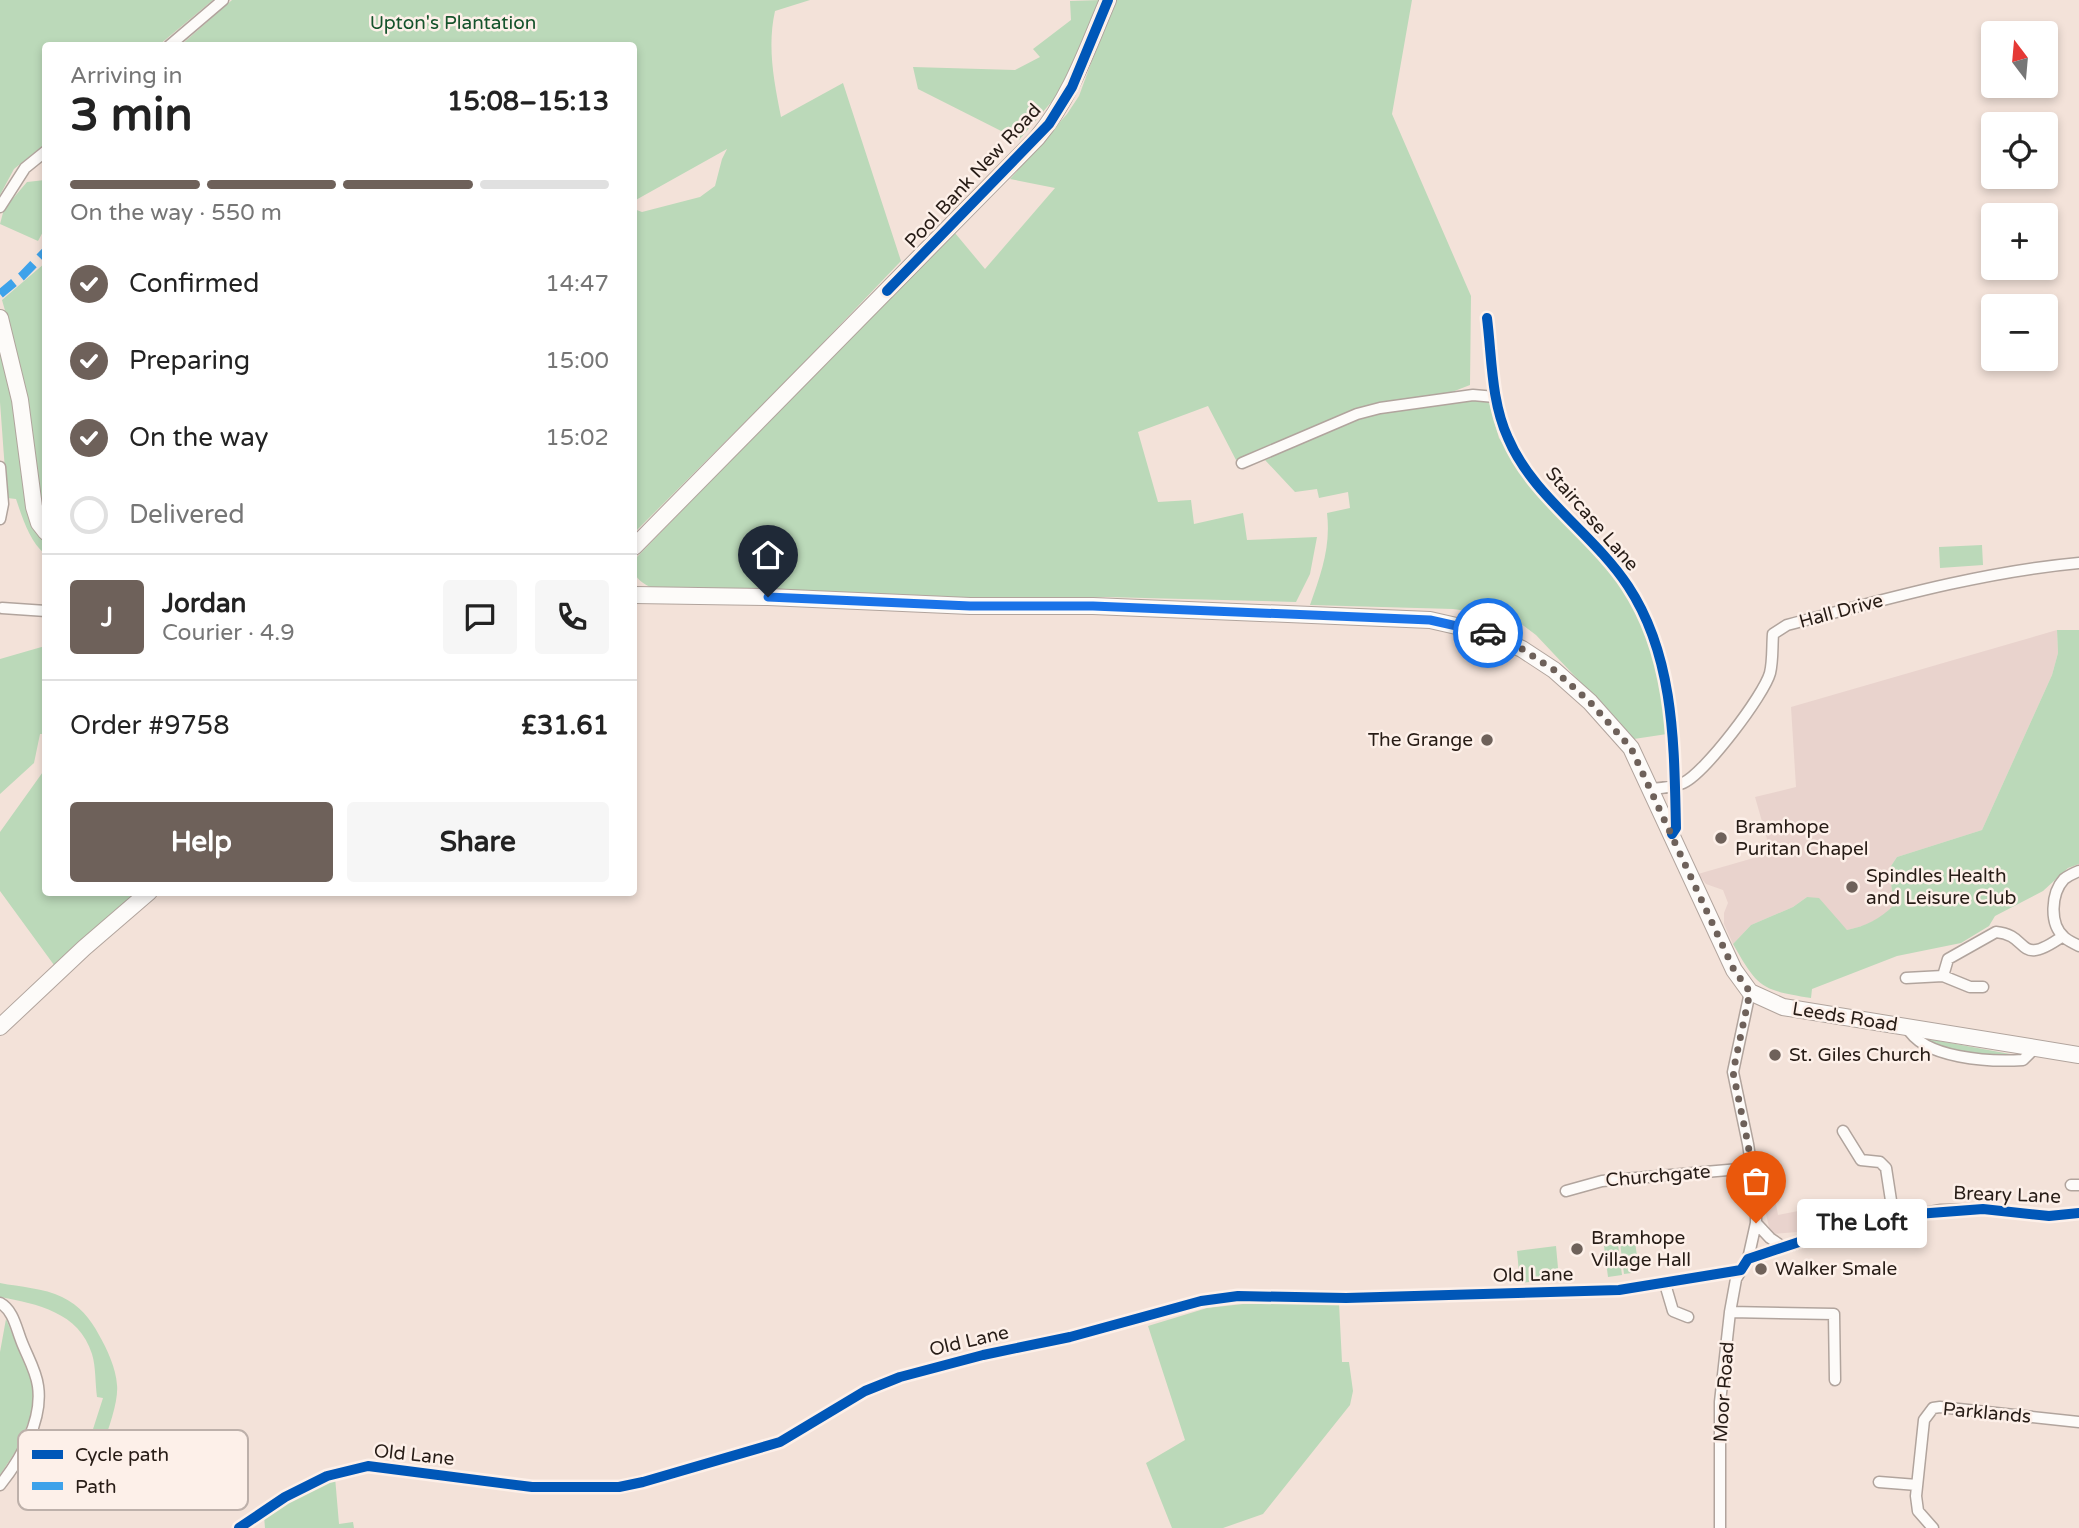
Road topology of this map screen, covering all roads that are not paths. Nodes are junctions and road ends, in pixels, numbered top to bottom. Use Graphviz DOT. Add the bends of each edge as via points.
graph roads {
  1 [pos="223,0"];
  2 [pos="1108,0"];
  3 [pos="174,42"];
  4 [pos="42,154"];
  5 [pos="0,208"];
  6 [pos="0,318"];
  7 [pos="1487,318"];
  8 [pos="1495,397"];
  9 [pos="1242,463"];
  10 [pos="0,467"];
  11 [pos="0,519"];
  12 [pos="42,527"];
  13 [pos="637,544"];
  14 [pos="2079,563"];
  15 [pos="637,593"];
  16 [pos="2,608"];
  17 [pos="42,611"];
  18 [pos="1675,786"];
  19 [pos="1651,789"];
  20 [pos="1672,834"];
  21 [pos="2079,871"];
  22 [pos="144,896"];
  23 [pos="2063,936"];
  24 [pos="2079,946"];
  25 [pos="1943,976"];
  26 [pos="1906,978"];
  27 [pos="1983,987"];
  28 [pos="1750,992"];
  29 [pos="0,1027"];
  30 [pos="2079,1055"];
  31 [pos="1843,1131"];
  32 [pos="1751,1168"];
  33 [pos="1566,1191"];
  34 [pos="2079,1213"];
  35 [pos="1894,1220"];
  36 [pos="1756,1223"];
  37 [pos="1783,1247"];
  38 [pos="1748,1259"];
  39 [pos="1741,1270"];
  40 [pos="1665,1284"];
  41 [pos="0,1303"];
  42 [pos="1730,1312"];
  43 [pos="1688,1317"];
  44 [pos="1835,1380"];
  45 [pos="2079,1422"];
  46 [pos="32,1430"];
  47 [pos="18,1456"];
  48 [pos="1879,1482"];
  49 [pos="0,1485"];
  50 [pos="1917,1485"];
  51 [pos="1926,1526"];
  52 [pos="239,1528"];
  53 [pos="1720,1528"];
  1 -- 3 [label="street"];
  2 -- 13 [label="highway, Pool Bank New Road" via="1072,87 1043,131"];
  4 -- 5 [label="street" via="25,169"];
  6 -- 12 [label="highway" via="20,400 34,507"];
  7 -- 8 [label="street, Staircase Lane"];
  8 -- 9 [label="street" via="1473,395 1357,414"];
  8 -- 18 [label="street, Staircase Lane" via="1507,438 1524,467 1628,586 1643,617 1658,652 1672,721"];
  10 -- 11 [label="street" via="4,504"];
  14 -- 18 [label="street, Hall Drive" via="1914,592 1787,625 1773,634 1770,674 1746,714 1698,774"];
  15 -- 19 [label="highway" via="1430,620 1487,633 1554,670 1631,748"];
  16 -- 17 [label="street"];
  18 -- 19 [label="street, Hall Drive"];
  18 -- 20 [label="street, Staircase Lane" via="1676,828"];
  19 -- 20 [label="highway"];
  20 -- 28 [label="highway" via="1734,970"];
  21 -- 23 [label="street" via="2065,878 2054,900 2054,918"];
  22 -- 29 [label="highway"];
  23 -- 24 [label="street"];
  23 -- 25 [label="street" via="2048,947 2031,951 2009,934 1996,932 1948,959"];
  25 -- 26 [label="street"];
  25 -- 27 [label="street"];
  28 -- 30 [label="highway, Leeds Road" via="1783,1007"];
  28 -- 32 [label="street, Moor Road" via="1733,1072"];
  31 -- 35 [label="street" via="1861,1160 1880,1162 1886,1168"];
  32 -- 33 [label="street, Churchgate" via="1602,1181"];
  32 -- 36 [label="street, Moor Road"];
  34 -- 35 [label="street, Breary Lane" via="2049,1216 1941,1210"];
  35 -- 37 [label="street, Breary Lane" via="1847,1227"];
  36 -- 37 [label="street"];
  36 -- 38 [label="street, Moor Road"];
  37 -- 38 [label="street, Breary Lane"];
  38 -- 39 [label="street, Moor Road"];
  39 -- 40 [label="street, Old Lane"];
  39 -- 42 [label="street, Moor Road"];
  40 -- 43 [label="street" via="1673,1311"];
  40 -- 52 [label="street, Old Lane" via="1612,1291 1238,1296 1201,1301 900,1377 865,1391 780,1441 643,1482 619,1487 532,1487 368,1466 327,1476"];
  41 -- 46 [label="street" via="14,1320 38,1383"];
  42 -- 44 [label="street" via="1834,1314"];
  42 -- 53 [label="street, Moor Road" via="1720,1402"];
  45 -- 50 [label="street, Parklands" via="1933,1408 1924,1420"];
  47 -- 49 [label="street"];
  48 -- 50 [label="street"];
  50 -- 51 [label="street, Parklands" via="1918,1511"];
}
